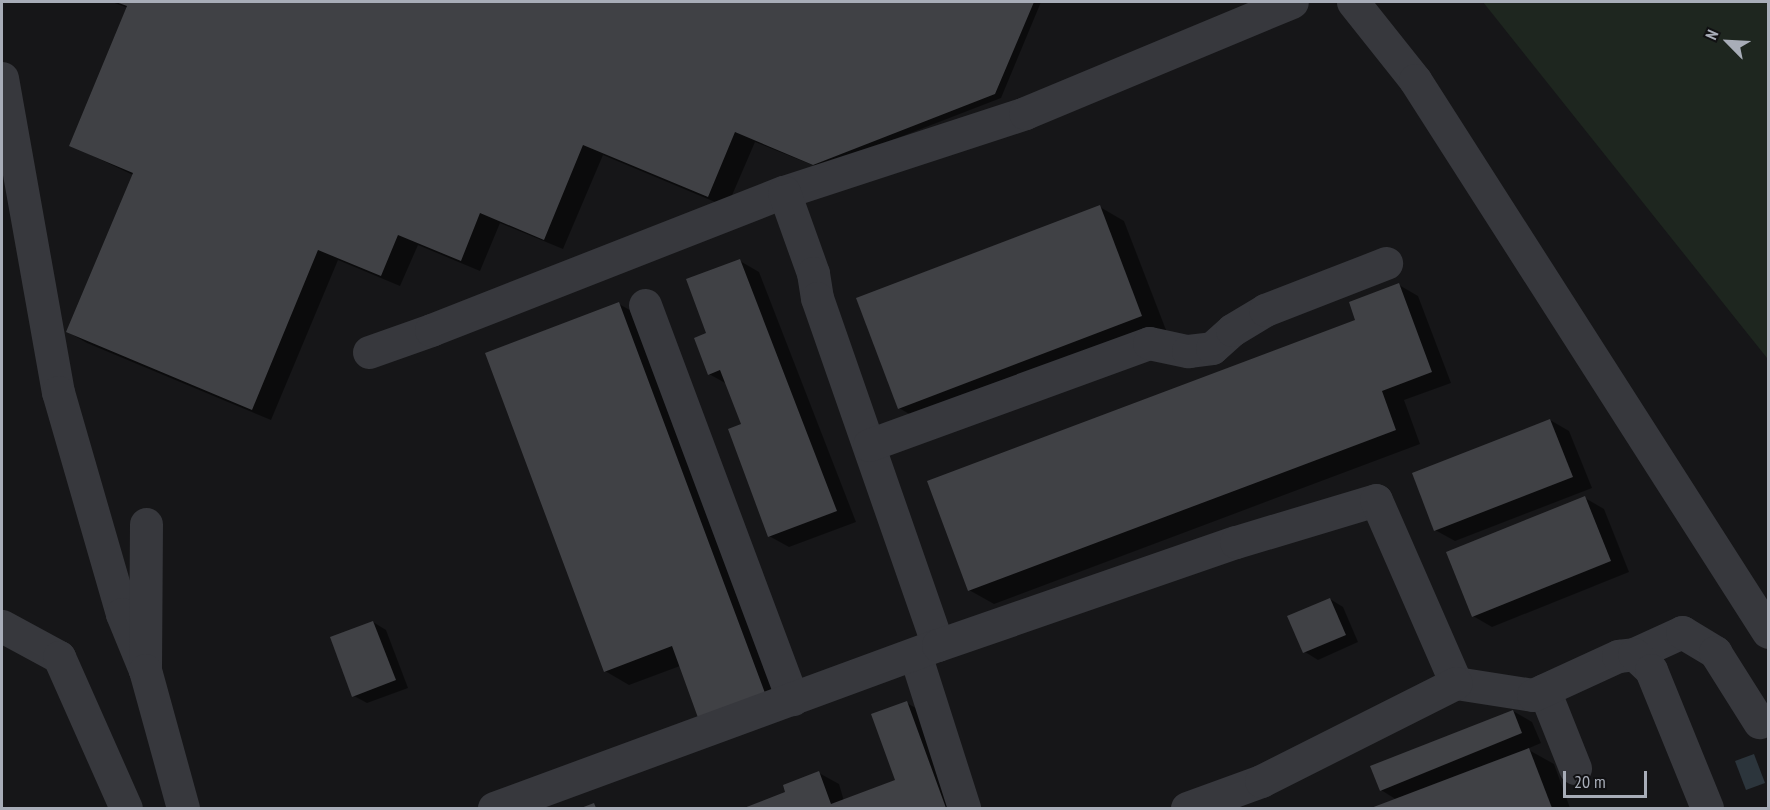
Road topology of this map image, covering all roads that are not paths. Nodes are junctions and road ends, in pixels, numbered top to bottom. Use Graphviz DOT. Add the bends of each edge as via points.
graph roads {
  1 [pos="1292,2"];
  2 [pos="1353,2"];
  3 [pos="2,78"];
  4 [pos="784,192"];
  5 [pos="1386,263"];
  6 [pos="645,305"];
  7 [pos="369,352"];
  8 [pos="869,445"];
  9 [pos="146,524"];
  10 [pos="2,626"];
  11 [pos="1768,632"];
  12 [pos="927,650"];
  13 [pos="1634,654"];
  14 [pos="145,670"];
  15 [pos="1456,683"];
  16 [pos="1544,690"];
  17 [pos="792,699"];
  18 [pos="1759,722"];
  19 [pos="1575,768"];
  20 [pos="126,808"];
  21 [pos="183,808"];
  22 [pos="494,808"];
  23 [pos="964,808"];
  24 [pos="1187,808"];
  25 [pos="1704,808"];
  1 -- 4 [label="lane" via="1025,113"];
  2 -- 11 [label="lane" via="1415,80"];
  3 -- 14 [label="lane" via="58,393 122,614"];
  4 -- 7 [label="lane"];
  4 -- 8 [label="lane"];
  5 -- 8 [label="lane" via="1265,310 1212,348 1188,351 1149,343"];
  6 -- 17 [label="lane"];
  8 -- 12 [label="lane"];
  9 -- 14 [label="lane"];
  10 -- 20 [label="lane" via="59,657"];
  12 -- 15 [label="lane" via="1236,542 1376,500"];
  12 -- 17 [label="lane"];
  12 -- 23 [label="lane"];
  13 -- 16 [label="lane" via="1618,656"];
  13 -- 18 [label="lane" via="1682,632 1715,652"];
  13 -- 25 [label="lane" via="1651,670"];
  14 -- 21 [label="lane"];
  15 -- 16 [label="lane" via="1533,695"];
  15 -- 24 [label="lane" via="1262,781"];
  16 -- 19 [label="lane"];
  17 -- 22 [label="lane"];
}
